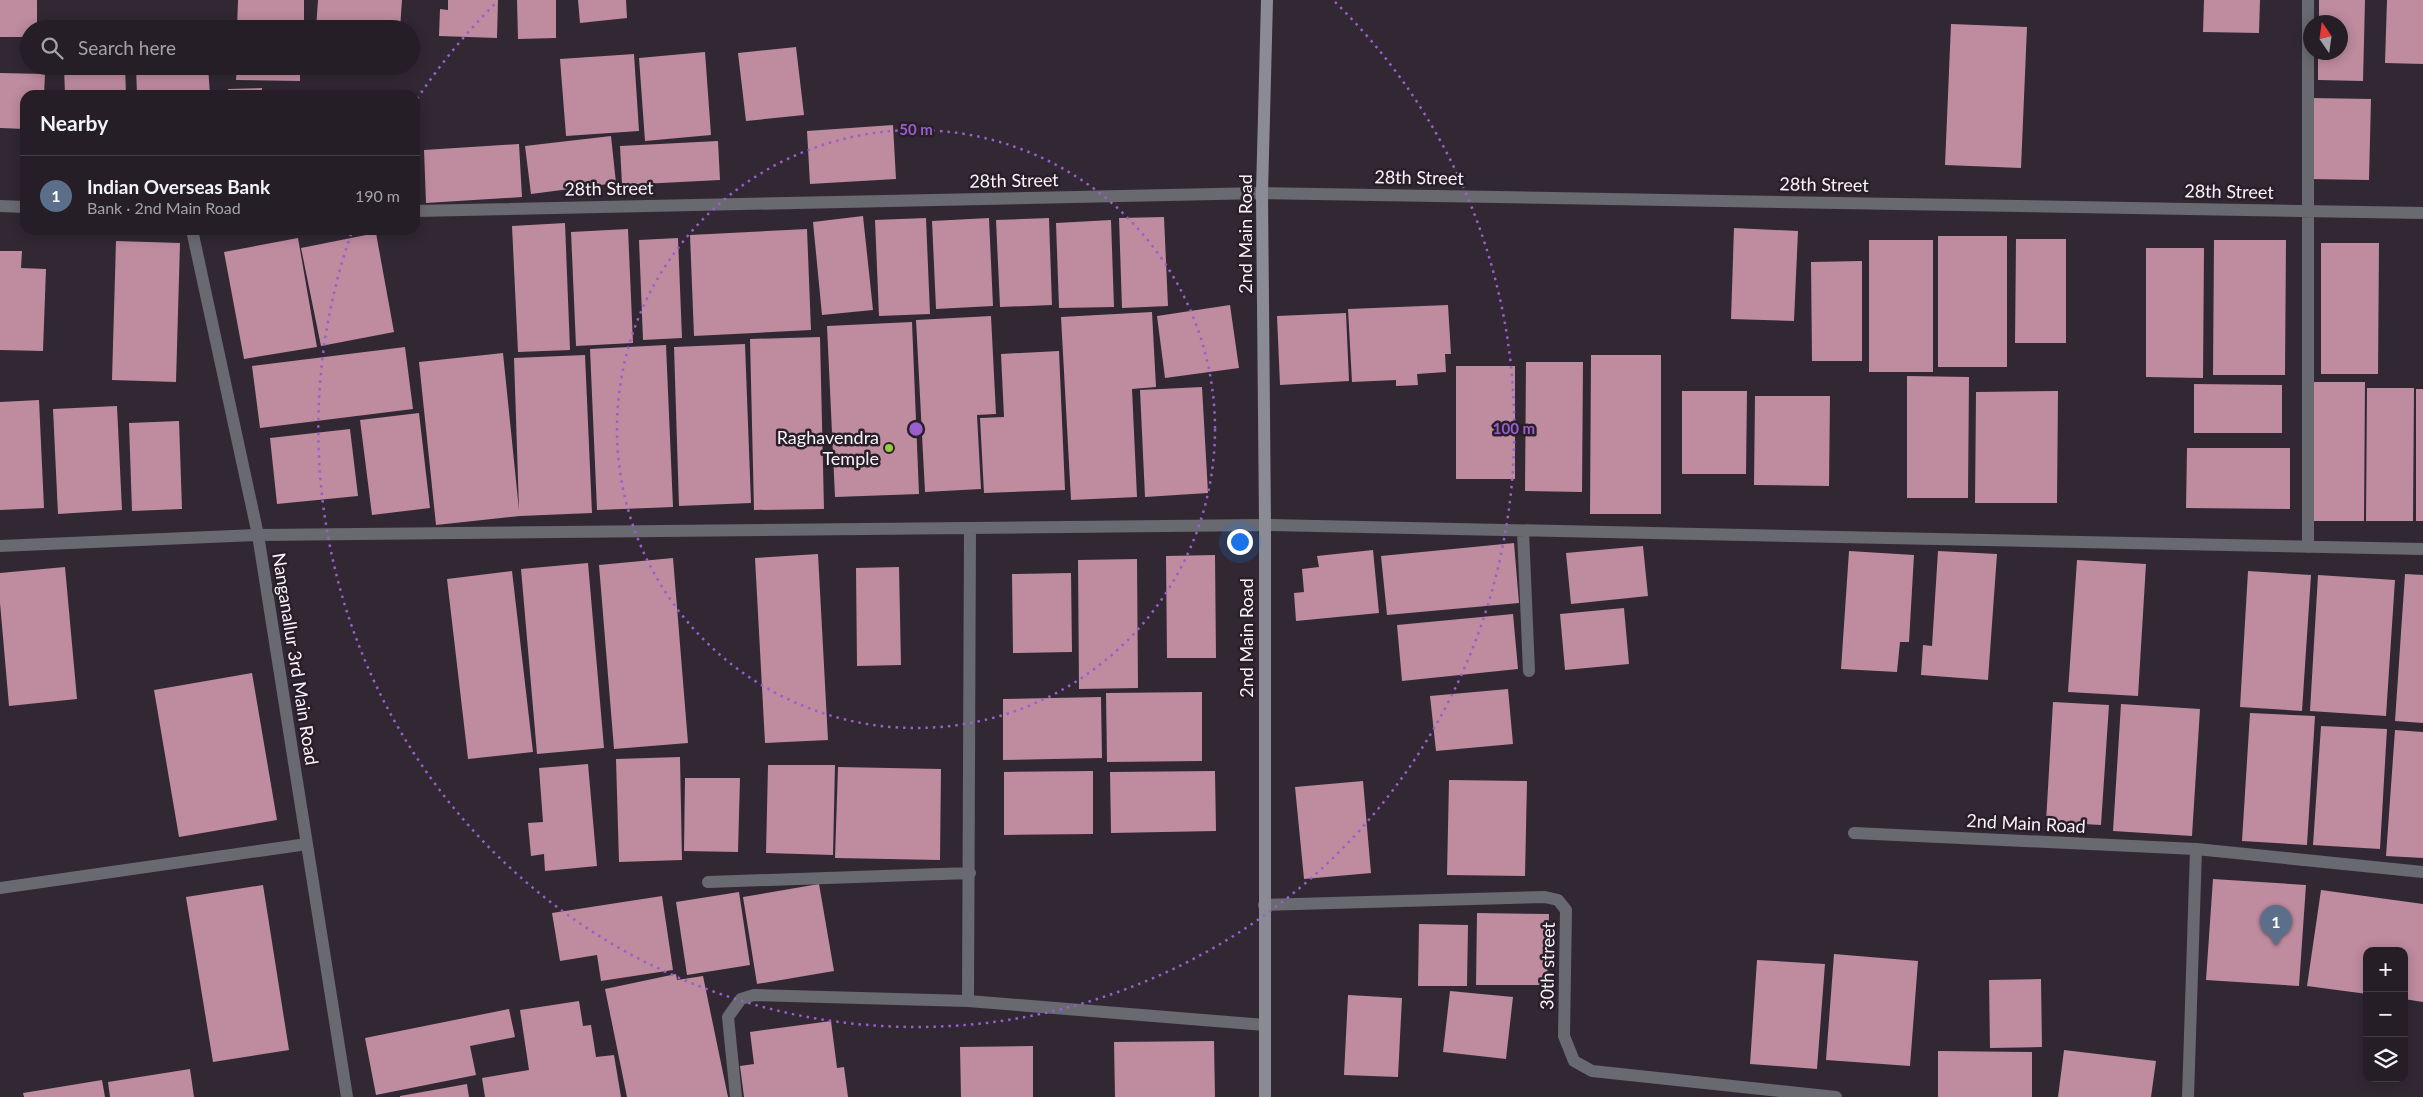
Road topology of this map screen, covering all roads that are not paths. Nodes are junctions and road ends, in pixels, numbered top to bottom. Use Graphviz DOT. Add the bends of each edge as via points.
graph roads {
  1 [pos="1267,0"];
  2 [pos="2308,0"];
  3 [pos="1262,193"];
  4 [pos="0,206"];
  5 [pos="20,207"];
  6 [pos="2307,210"];
  7 [pos="420,211"];
  8 [pos="2423,213"];
  9 [pos="193,235"];
  10 [pos="1265,526"];
  11 [pos="970,528"];
  12 [pos="1523,531"];
  13 [pos="258,536"];
  14 [pos="0,546"];
  15 [pos="2308,547"];
  16 [pos="2423,549"];
  17 [pos="1529,671"];
  18 [pos="1854,833"];
  19 [pos="307,844"];
  20 [pos="2196,849"];
  21 [pos="2423,872"];
  22 [pos="970,873"];
  23 [pos="708,882"];
  24 [pos="0,888"];
  25 [pos="1264,905"];
  26 [pos="968,1001"];
  27 [pos="1265,1025"];
  28 [pos="348,1097"];
  29 [pos="736,1097"];
  30 [pos="1265,1097"];
  31 [pos="1836,1097"];
  32 [pos="2188,1097"];
  1 -- 3 [label="street, 2nd Main Road"];
  2 -- 6 [label="street"];
  3 -- 6 [label="street, 28th Street"];
  3 -- 7 [label="street, 28th Street"];
  3 -- 10 [label="street, 2nd Main Road"];
  4 -- 5 [label="street"];
  6 -- 8 [label="street, 28th Street"];
  6 -- 15 [label="street"];
  9 -- 13 [label="street, Nanganallur 3rd Main Road"];
  10 -- 11 [label="street"];
  10 -- 12 [label="street"];
  10 -- 25 [label="street, 2nd Main Road"];
  11 -- 13 [label="street"];
  11 -- 22 [label="street"];
  12 -- 15 [label="street"];
  12 -- 17 [label="street"];
  13 -- 14 [label="street"];
  13 -- 19 [label="street, Nanganallur 3rd Main Road"];
  15 -- 16 [label="street"];
  18 -- 20 [label="street, 2nd Main Road"];
  19 -- 24 [label="street"];
  19 -- 28 [label="street, Nanganallur 3rd Main Road"];
  20 -- 21 [label="street, 2nd Main Road"];
  20 -- 32 [label="street"];
  22 -- 23 [label="street"];
  22 -- 26 [label="street"];
  25 -- 27 [label="street, 2nd Main Road"];
  25 -- 31 [label="street, 30th street" via="1545,897 1558,900 1566,910 1564,1036 1574,1061 1592,1071"];
  26 -- 27 [label="street"];
  26 -- 29 [label="street" via="754,995 741,999 728,1018"];
  27 -- 30 [label="street, 2nd Main Road"];
}
